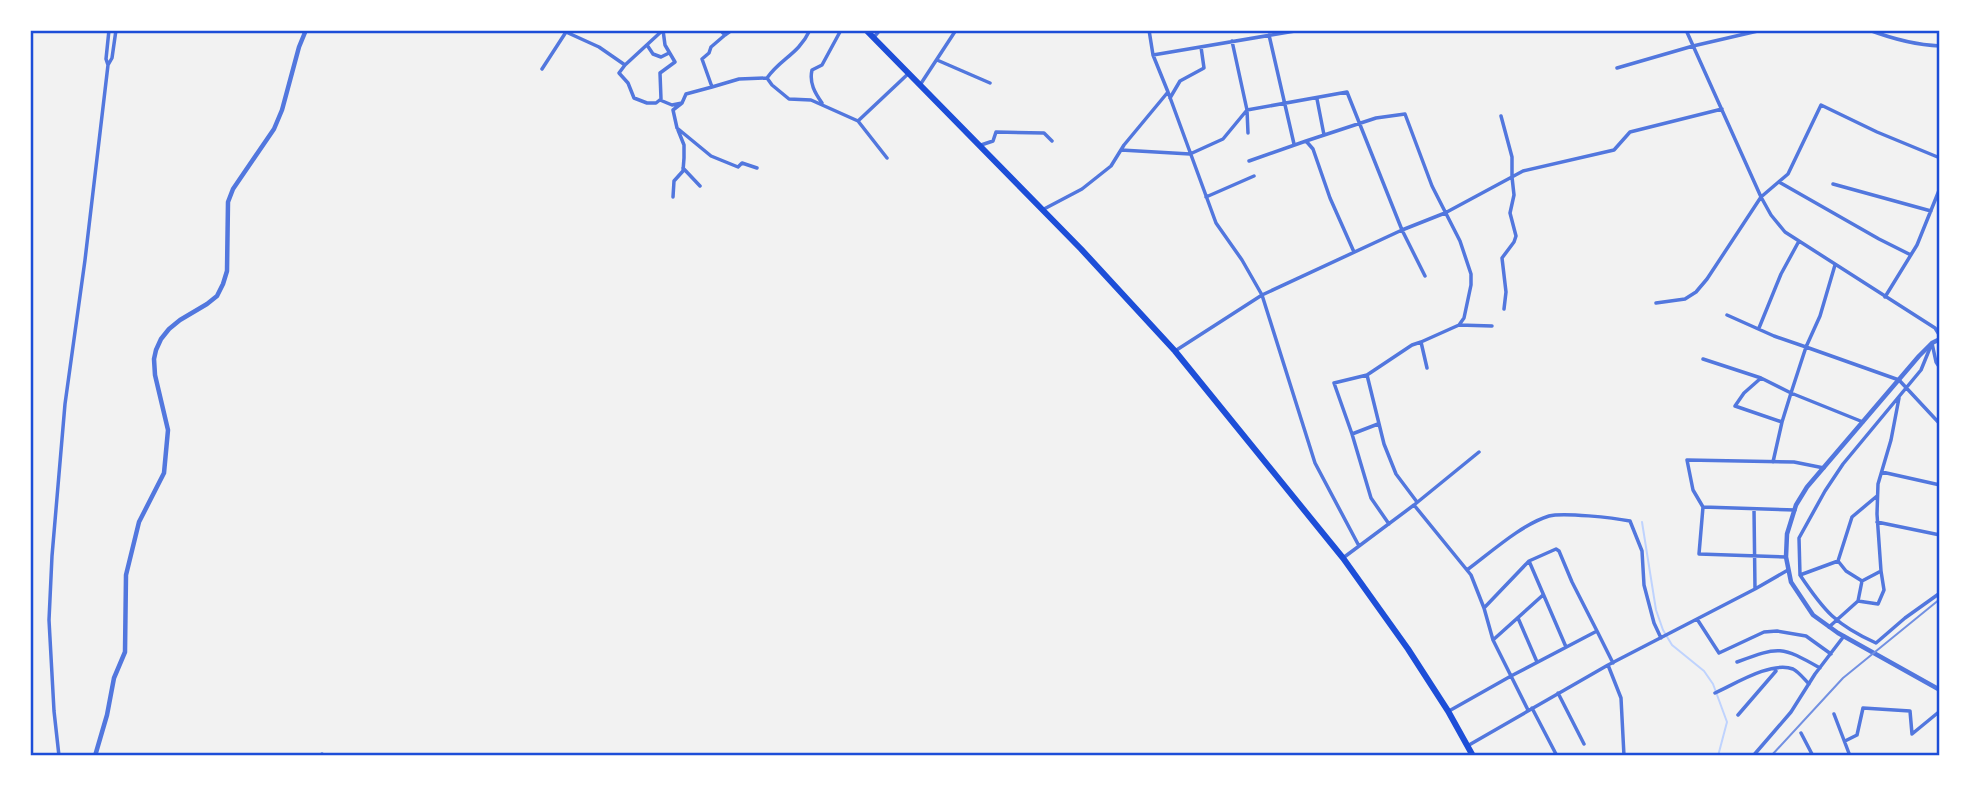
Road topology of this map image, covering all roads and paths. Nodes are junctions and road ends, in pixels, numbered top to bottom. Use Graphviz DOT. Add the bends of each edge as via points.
graph roads {
  1 [pos="109,30"];
  2 [pos="116,30"];
  3 [pos="306,30"];
  4 [pos="663,30"];
  5 [pos="719,30"];
  6 [pos="732,30"];
  7 [pos="810,30"];
  8 [pos="841,30"];
  9 [pos="866,30"];
  10 [pos="880,30"];
  11 [pos="956,30"];
  12 [pos="1149,30"];
  13 [pos="1301,30"];
  14 [pos="1686,30"];
  15 [pos="1762,30"];
  16 [pos="1869,30"];
  17 [pos="567,31"];
  18 [pos="725,35"];
  19 [pos="1269,35"];
  20 [pos="874,37"];
  21 [pos="1232,41"];
  22 [pos="647,45"];
  23 [pos="1693,46"];
  24 [pos="1201,47"];
  25 [pos="1940,47"];
  26 [pos="669,53"];
  27 [pos="1153,55"];
  28 [pos="937,60"];
  29 [pos="108,65"];
  30 [pos="625,65"];
  31 [pos="1617,68"];
  32 [pos="542,69"];
  33 [pos="909,73"];
  34 [pos="767,78"];
  35 [pos="990,83"];
  36 [pos="920,85"];
  37 [pos="712,87"];
  38 [pos="1168,92"];
  39 [pos="1170,98"];
  40 [pos="1317,99"];
  41 [pos="660,100"];
  42 [pos="682,103"];
  43 [pos="1284,103"];
  44 [pos="823,105"];
  45 [pos="1722,108"];
  46 [pos="1247,110"];
  47 [pos="1501,116"];
  48 [pos="858,121"];
  49 [pos="1360,123"];
  50 [pos="677,128"];
  51 [pos="1248,133"];
  52 [pos="1324,135"];
  53 [pos="1052,141"];
  54 [pos="1306,141"];
  55 [pos="1294,144"];
  56 [pos="979,145"];
  57 [pos="1121,150"];
  58 [pos="1190,154"];
  59 [pos="887,158"];
  60 [pos="1940,158"];
  61 [pos="1249,161"];
  62 [pos="683,168"];
  63 [pos="757,168"];
  64 [pos="1254,176"];
  65 [pos="1512,177"];
  66 [pos="1779,182"];
  67 [pos="1833,184"];
  68 [pos="700,186"];
  69 [pos="1940,188"];
  70 [pos="673,197"];
  71 [pos="1206,197"];
  72 [pos="1761,197"];
  73 [pos="1042,210"];
  74 [pos="1931,211"];
  75 [pos="1445,213"];
  76 [pos="1402,230"];
  77 [pos="1799,241"];
  78 [pos="1354,252"];
  79 [pos="1911,255"];
  80 [pos="1835,265"];
  81 [pos="1425,276"];
  82 [pos="1262,295"];
  83 [pos="1885,297"];
  84 [pos="1656,303"];
  85 [pos="1504,309"];
  86 [pos="1727,314"];
  87 [pos="1459,325"];
  88 [pos="1492,326"];
  89 [pos="1938,328"];
  90 [pos="1759,329"];
  91 [pos="1940,338"];
  92 [pos="1421,342"];
  93 [pos="1932,343"];
  94 [pos="1806,347"];
  95 [pos="1175,351"];
  96 [pos="1703,359"];
  97 [pos="1427,368"];
  98 [pos="1940,368"];
  99 [pos="1367,375"];
  100 [pos="1761,378"];
  101 [pos="1899,380"];
  102 [pos="1906,388"];
  103 [pos="1791,393"];
  104 [pos="1899,398"];
  105 [pos="1782,422"];
  106 [pos="1863,422"];
  107 [pos="1378,424"];
  108 [pos="1940,424"];
  109 [pos="1352,434"];
  110 [pos="1479,452"];
  111 [pos="1773,462"];
  112 [pos="1824,468"];
  113 [pos="1882,472"];
  114 [pos="1940,485"];
  115 [pos="1877,496"];
  116 [pos="1415,504"];
  117 [pos="1703,507"];
  118 [pos="1754,509"];
  119 [pos="1795,510"];
  120 [pos="1877,522"];
  121 [pos="1389,524"];
  122 [pos="1940,535"];
  123 [pos="1359,546"];
  124 [pos="1754,556"];
  125 [pos="1786,557"];
  126 [pos="1343,558"];
  127 [pos="1529,561"];
  128 [pos="1838,561"];
  129 [pos="1467,570"];
  130 [pos="1788,570"];
  131 [pos="1881,571"];
  132 [pos="1800,575"];
  133 [pos="1862,581"];
  134 [pos="1755,589"];
  135 [pos="1940,593"];
  136 [pos="1544,594"];
  137 [pos="1858,601"];
  138 [pos="1484,608"];
  139 [pos="1518,618"];
  140 [pos="1696,619"];
  141 [pos="1836,621"];
  142 [pos="1829,627"];
  143 [pos="1598,631"];
  144 [pos="1844,636"];
  145 [pos="1661,638"];
  146 [pos="1493,640"];
  147 [pos="1566,647"];
  148 [pos="1831,653"];
  149 [pos="1537,662"];
  150 [pos="1737,663"];
  151 [pos="1610,664"];
  152 [pos="1820,668"];
  153 [pos="1777,669"];
  154 [pos="1511,676"];
  155 [pos="1809,684"];
  156 [pos="1940,691"];
  157 [pos="1558,693"];
  158 [pos="1715,693"];
  159 [pos="1530,709"];
  160 [pos="1448,711"];
  161 [pos="1940,711"];
  162 [pos="1834,714"];
  163 [pos="1738,715"];
  164 [pos="1801,733"];
  165 [pos="1845,741"];
  166 [pos="1584,744"];
  167 [pos="1467,746"];
  168 [pos="59,756"];
  169 [pos="95,756"];
  170 [pos="1473,756"];
  171 [pos="1557,756"];
  172 [pos="1624,756"];
  173 [pos="1753,756"];
  174 [pos="1813,756"];
  175 [pos="1850,756"];
  1 -- 29 [label="street"];
  2 -- 29 [label="street"];
  3 -- 169 [label="street" via="274,129 228,202 223,284 217,296 169,329 156,350 155,375 168,430 164,472 139,522 126,575 125,652"];
  4 -- 22 [label="street"];
  4 -- 26 [label="street"];
  5 -- 18 [label="street"];
  6 -- 18 [label="street"];
  7 -- 34 [label="street" via="799,49"];
  8 -- 44 [label="street" via="810,77"];
  9 -- 20 [label="highway"];
  10 -- 20 [label="street"];
  11 -- 28 [label="street"];
  12 -- 27 [label="street"];
  13 -- 19 [label="street"];
  14 -- 23 [label="street"];
  15 -- 23 [label="street"];
  16 -- 25 [label="street"];
  17 -- 30 [label="street"];
  17 -- 32 [label="street"];
  18 -- 37 [label="street" via="702,59"];
  19 -- 21 [label="street"];
  19 -- 43 [label="street"];
  20 -- 33 [label="highway"];
  21 -- 24 [label="street"];
  21 -- 46 [label="street"];
  22 -- 26 [label="street" via="661,57"];
  22 -- 30 [label="street"];
  23 -- 31 [label="street"];
  23 -- 45 [label="street"];
  24 -- 27 [label="street"];
  24 -- 39 [label="street" via="1204,68 1180,81"];
  26 -- 41 [label="street" via="675,62 660,73"];
  27 -- 38 [label="street"];
  28 -- 35 [label="street"];
  28 -- 36 [label="street"];
  29 -- 168 [label="street" via="65,404 52,556 49,620"];
  30 -- 41 [label="street" via="620,73 634,98 647,103"];
  33 -- 36 [label="highway"];
  33 -- 48 [label="street"];
  34 -- 37 [label="street" via="739,79"];
  34 -- 44 [label="street" via="789,99"];
  36 -- 56 [label="highway"];
  37 -- 42 [label="street" via="686,94"];
  38 -- 39 [label="street"];
  38 -- 57 [label="street"];
  39 -- 58 [label="street"];
  40 -- 43 [label="street"];
  40 -- 49 [label="street" via="1347,92"];
  40 -- 52 [label="street"];
  41 -- 42 [label="street"];
  42 -- 50 [label="street" via="673,110"];
  43 -- 46 [label="street"];
  43 -- 55 [label="street"];
  44 -- 48 [label="street"];
  45 -- 65 [label="street" via="1630,132 1614,150"];
  45 -- 72 [label="street"];
  46 -- 51 [label="street"];
  46 -- 58 [label="street" via="1223,139"];
  47 -- 65 [label="street" via="1512,157"];
  48 -- 59 [label="street"];
  49 -- 52 [label="street"];
  49 -- 75 [label="street" via="1405,114"];
  49 -- 76 [label="street"];
  50 -- 62 [label="street" via="684,145"];
  50 -- 63 [label="street" via="712,156 738,167 742,163"];
  52 -- 54 [label="street"];
  53 -- 56 [label="street" via="1044,133 996,132 993,141"];
  54 -- 55 [label="street"];
  54 -- 78 [label="street"];
  55 -- 61 [label="street"];
  56 -- 73 [label="highway"];
  57 -- 58 [label="street"];
  57 -- 73 [label="street" via="1111,166 1082,189"];
  58 -- 71 [label="street"];
  60 -- 66 [label="street" via="1821,105 1788,174"];
  62 -- 68 [label="street"];
  62 -- 70 [label="street" via="674,181"];
  64 -- 71 [label="street"];
  65 -- 75 [label="street"];
  65 -- 85 [label="street" via="1510,213 1516,236 1502,258"];
  66 -- 72 [label="street"];
  66 -- 79 [label="street"];
  67 -- 74 [label="street"];
  69 -- 74 [label="street"];
  71 -- 82 [label="street" via="1216,223"];
  72 -- 77 [label="street" via="1785,232"];
  72 -- 84 [label="street" via="1696,292 1685,299"];
  73 -- 95 [label="highway"];
  74 -- 79 [label="street"];
  75 -- 76 [label="street"];
  75 -- 87 [label="street" via="1471,274"];
  76 -- 78 [label="street"];
  76 -- 81 [label="street"];
  77 -- 80 [label="street"];
  77 -- 90 [label="street"];
  78 -- 82 [label="street"];
  79 -- 83 [label="street"];
  80 -- 83 [label="street"];
  80 -- 94 [label="street"];
  82 -- 95 [label="street"];
  82 -- 123 [label="street" via="1315,463"];
  83 -- 89 [label="street"];
  86 -- 90 [label="street"];
  87 -- 88 [label="street"];
  87 -- 92 [label="street"];
  89 -- 91 [label="street"];
  90 -- 94 [label="street"];
  91 -- 93 [label="street"];
  92 -- 97 [label="street"];
  92 -- 99 [label="street"];
  93 -- 98 [label="street"];
  93 -- 101 [label="street"];
  93 -- 102 [label="street" via="1921,370"];
  94 -- 101 [label="street"];
  94 -- 103 [label="street"];
  95 -- 126 [label="highway"];
  96 -- 100 [label="street"];
  99 -- 107 [label="street"];
  99 -- 109 [label="street" via="1334,383"];
  100 -- 103 [label="street"];
  100 -- 105 [label="street" via="1735,406"];
  101 -- 102 [label="street"];
  101 -- 106 [label="street"];
  102 -- 104 [label="street"];
  102 -- 108 [label="street"];
  103 -- 105 [label="street"];
  103 -- 106 [label="street"];
  104 -- 113 [label="street"];
  104 -- 132 [label="street" via="1825,491 1799,538"];
  105 -- 111 [label="street"];
  106 -- 112 [label="street"];
  107 -- 109 [label="street"];
  107 -- 116 [label="street" via="1396,474"];
  109 -- 121 [label="street" via="1371,498"];
  110 -- 116 [label="street"];
  111 -- 112 [label="street"];
  111 -- 117 [label="street" via="1687,460 1693,490"];
  112 -- 119 [label="street"];
  113 -- 114 [label="street"];
  113 -- 115 [label="street"];
  115 -- 120 [label="street"];
  115 -- 128 [label="street" via="1852,517"];
  116 -- 121 [label="street"];
  116 -- 129 [label="street"];
  117 -- 118 [label="street"];
  117 -- 124 [label="street" via="1699,554"];
  118 -- 119 [label="street"];
  118 -- 124 [label="street"];
  119 -- 125 [label="street"];
  120 -- 122 [label="street"];
  120 -- 131 [label="street"];
  121 -- 123 [label="street"];
  123 -- 126 [label="street"];
  124 -- 125 [label="street"];
  124 -- 134 [label="street"];
  125 -- 130 [label="street"];
  126 -- 160 [label="highway"];
  127 -- 136 [label="street"];
  127 -- 138 [label="street"];
  127 -- 143 [label="street" via="1558,549"];
  128 -- 132 [label="street"];
  128 -- 133 [label="street"];
  129 -- 138 [label="street"];
  129 -- 145 [label="street" via="1525,528 1552,515 1630,521 1642,551 1644,585"];
  130 -- 134 [label="street"];
  130 -- 142 [label="street" via="1813,615"];
  131 -- 133 [label="street"];
  131 -- 137 [label="street" via="1884,590 1878,604"];
  132 -- 141 [label="street"];
  133 -- 137 [label="street"];
  134 -- 140 [label="street"];
  135 -- 141 [label="street" via="1876,643"];
  136 -- 139 [label="street"];
  136 -- 147 [label="street"];
  137 -- 141 [label="street"];
  138 -- 146 [label="street"];
  139 -- 146 [label="street"];
  139 -- 149 [label="street"];
  140 -- 145 [label="street"];
  140 -- 148 [label="street" via="1719,653 1764,632 1777,631 1806,636"];
  141 -- 142 [label="street"];
  142 -- 144 [label="street"];
  143 -- 147 [label="street"];
  143 -- 151 [label="street"];
  144 -- 148 [label="street"];
  144 -- 156 [label="street"];
  145 -- 151 [label="street"];
  146 -- 154 [label="street"];
  147 -- 149 [label="street"];
  148 -- 152 [label="street"];
  149 -- 154 [label="street"];
  150 -- 152 [label="street" via="1778,650"];
  151 -- 157 [label="street"];
  151 -- 172 [label="street" via="1621,698"];
  152 -- 155 [label="street"];
  153 -- 155 [label="street" via="1796,670"];
  153 -- 158 [label="street" via="1761,671"];
  153 -- 163 [label="street"];
  154 -- 159 [label="street"];
  154 -- 160 [label="street"];
  155 -- 173 [label="street"];
  157 -- 159 [label="street"];
  157 -- 166 [label="street"];
  159 -- 167 [label="street"];
  159 -- 171 [label="street"];
  160 -- 167 [label="highway"];
  161 -- 165 [label="street" via="1912,734 1910,711 1863,708 1857,735"];
  162 -- 165 [label="street"];
  164 -- 174 [label="street"];
  165 -- 175 [label="street"];
  167 -- 170 [label="highway"];
}
